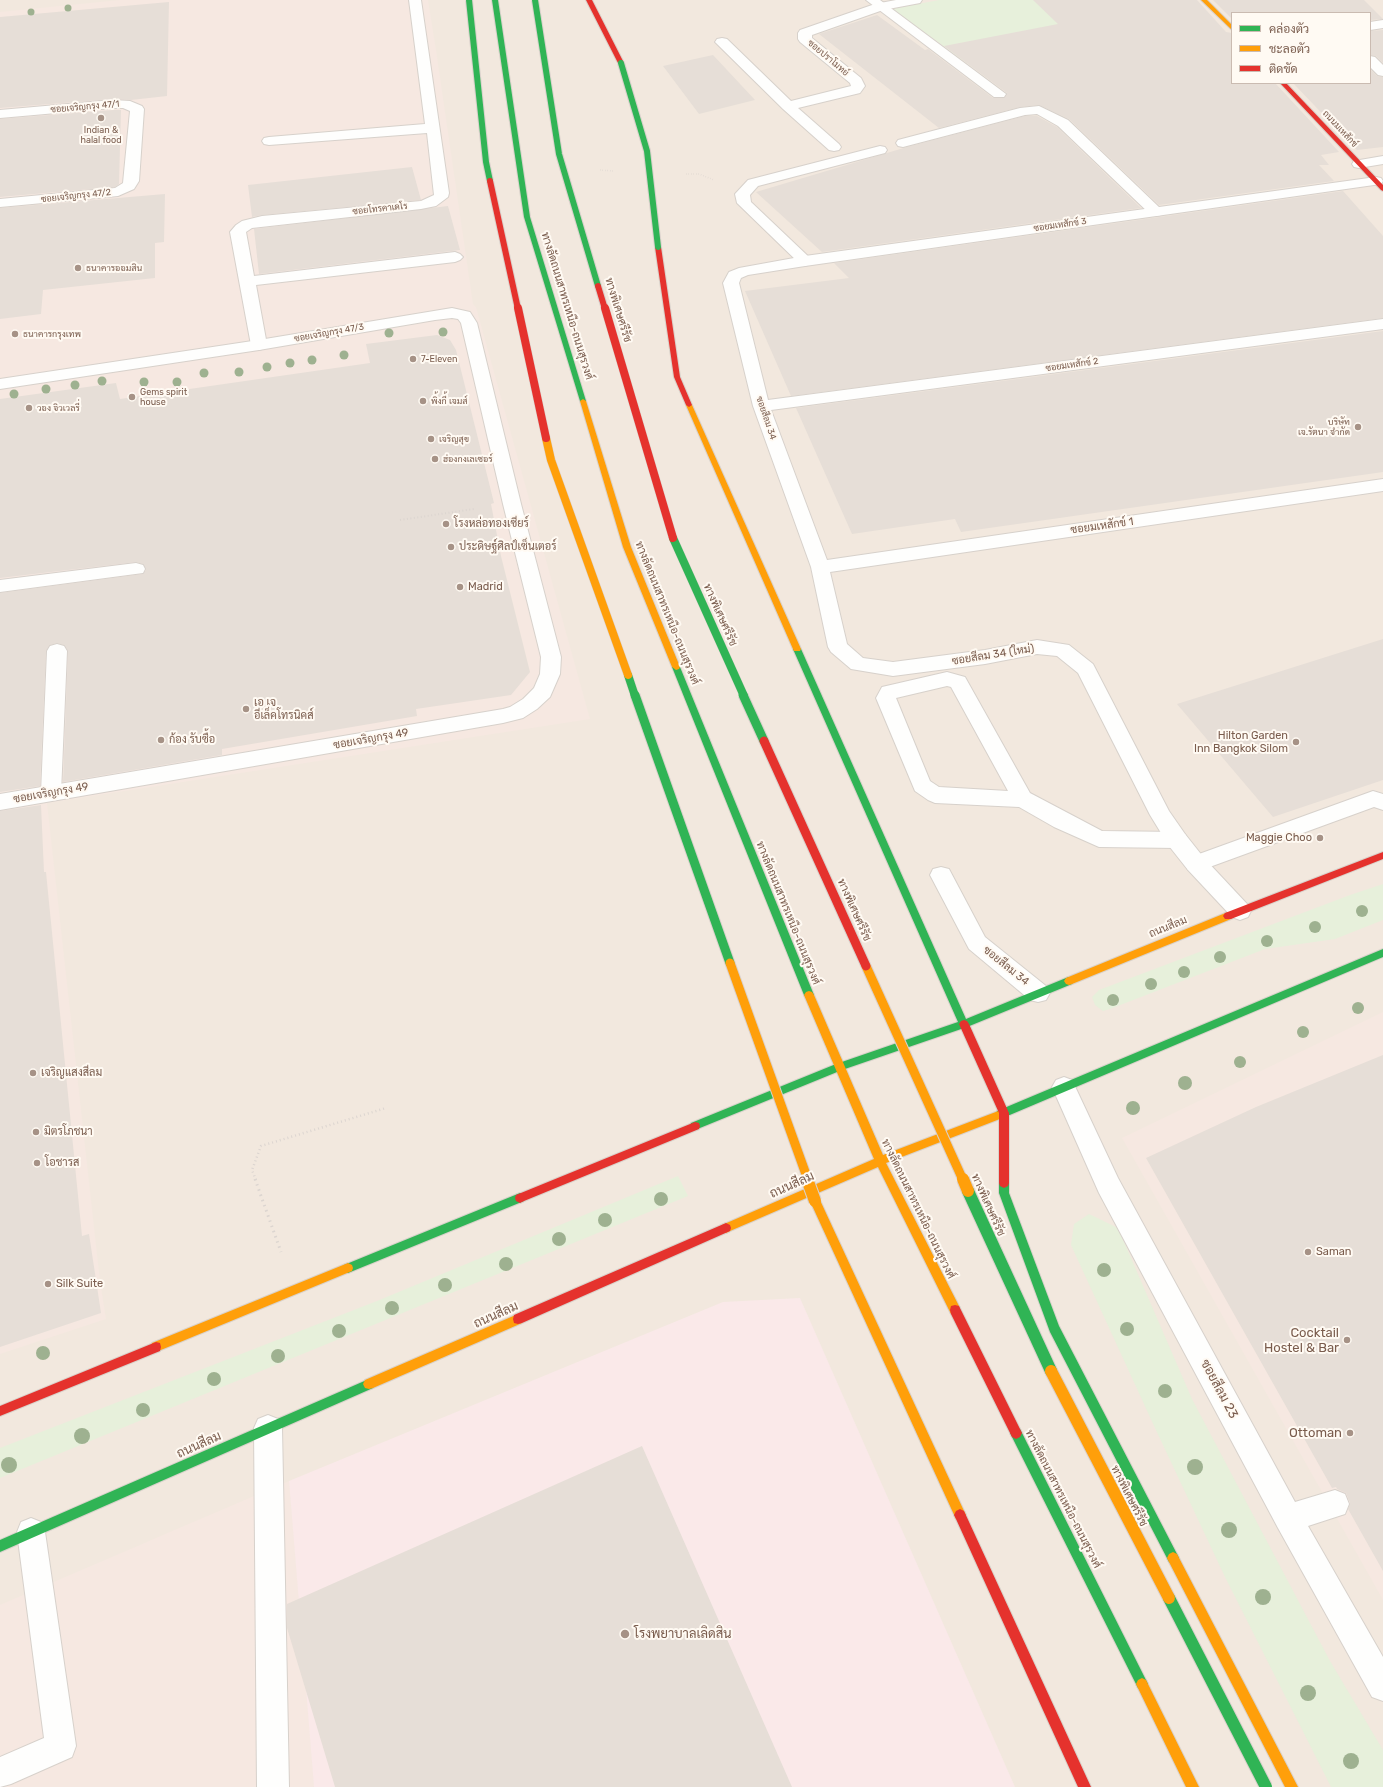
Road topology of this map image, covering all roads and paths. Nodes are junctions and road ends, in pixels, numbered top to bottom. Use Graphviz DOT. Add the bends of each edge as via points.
graph roads {
  1 [pos="415,0"];
  2 [pos="469,0"];
  3 [pos="496,0"];
  4 [pos="535,0"];
  5 [pos="589,0"];
  6 [pos="916,0"];
  7 [pos="1204,0"];
  8 [pos="876,3"];
  9 [pos="1383,24"];
  10 [pos="1371,26"];
  11 [pos="1231,27"];
  12 [pos="722,42"];
  13 [pos="1371,61"];
  14 [pos="1383,72"];
  15 [pos="1285,84"];
  16 [pos="999,94"];
  17 [pos="788,106"];
  18 [pos="0,114"];
  19 [pos="433,128"];
  20 [pos="135,141"];
  21 [pos="268,141"];
  22 [pos="903,143"];
  23 [pos="834,147"];
  24 [pos="880,150"];
  25 [pos="1383,160"];
  26 [pos="1359,164"];
  27 [pos="1379,185"];
  28 [pos="0,203"];
  29 [pos="1156,212"];
  30 [pos="455,257"];
  31 [pos="805,261"];
  32 [pos="744,271"];
  33 [pos="247,281"];
  34 [pos="1383,324"];
  35 [pos="259,345"];
  36 [pos="0,384"];
  37 [pos="761,406"];
  38 [pos="1383,485"];
  39 [pos="512,504"];
  40 [pos="400,520"];
  41 [pos="820,567"];
  42 [pos="136,569"];
  43 [pos="0,586"];
  44 [pos="57,651"];
  45 [pos="51,793"];
  46 [pos="1023,799"];
  47 [pos="0,802"];
  48 [pos="1383,802"];
  49 [pos="1177,840"];
  50 [pos="1383,855"];
  51 [pos="1196,864"];
  52 [pos="941,875"];
  53 [pos="1240,911"];
  54 [pos="1383,953"];
  55 [pos="1038,993"];
  56 [pos="964,1024"];
  57 [pos="839,1067"];
  58 [pos="1064,1087"];
  59 [pos="386,1108"];
  60 [pos="1004,1113"];
  61 [pos="880,1161"];
  62 [pos="294,1290"];
  63 [pos="0,1411"];
  64 [pos="268,1428"];
  65 [pos="1336,1504"];
  66 [pos="1288,1518"];
  67 [pos="31,1532"];
  68 [pos="0,1546"];
  69 [pos="1383,1686"];
  70 [pos="0,1773"];
  71 [pos="273,1787"];
  72 [pos="1085,1787"];
  73 [pos="1193,1787"];
  74 [pos="1266,1787"];
  75 [pos="1292,1787"];
  1 -- 19 [label="street, ซอยโทรคาเดโร"];
  2 -- 72 [label="main road, bridge" via="486,162 551,460 815,1200"];
  3 -- 57 [label="main road, ทางลัดถนนสาทรเหนือ-ถนนสุรวงศ์" via="527,216 627,547"];
  4 -- 74 [label="main road, ทางพิเศษศรีรัช, bridge" via="559,154 675,544 1038,1345"];
  5 -- 56 [label="main road, bridge" via="621,63 647,151 677,377"];
  6 -- 8 [label="street, ซอยปราโมทย์"];
  7 -- 11 [label="main road"];
  8 -- 16 [label="street"];
  8 -- 17 [label="street, ซอยปราโมทย์" via="805,33 805,39 856,81 858,86 855,90"];
  9 -- 10 [label="street"];
  12 -- 17 [label="street"];
  13 -- 14 [label="street"];
  15 -- 26 [label="main road, ถนนมเหสักข์"];
  17 -- 23 [label="street"];
  18 -- 20 [label="street, ซอยเจริญกรุง 47/1" via="125,104 137,109"];
  19 -- 21 [label="street"];
  19 -- 33 [label="street, ซอยโทรคาเดโร" via="442,193 437,200 421,205 247,224 238,232"];
  20 -- 28 [label="street, ซอยเจริญกรุง 47/2" via="132,181 129,186 118,192"];
  22 -- 29 [label="street" via="1025,111 1039,110 1063,123"];
  24 -- 31 [label="street" via="753,183 742,194 744,203"];
  25 -- 26 [label="street"];
  26 -- 27 [label="main road, ถนนมเหสักข์"];
  27 -- 29 [label="street, ซอยมเหสักข์ 3"];
  29 -- 31 [label="street, ซอยมเหสักข์ 3"];
  30 -- 33 [label="street"];
  31 -- 32 [label="street, ซอยมเหสักข์ 3"];
  32 -- 37 [label="street, ซอยสีลม 34" via="735,275 730,283"];
  33 -- 35 [label="street, ซอยโทรคาเดโร"];
  34 -- 37 [label="street, ซอยมเหสักข์ 2"];
  35 -- 36 [label="street, ซอยเจริญกรุง 47/3"];
  35 -- 39 [label="street, ซอยเจริญกรุง 47/3" via="435,315 464,315 469,323"];
  37 -- 41 [label="street, ซอยสีลม 34"];
  38 -- 41 [label="street, ซอยมเหสักข์ 1"];
  39 -- 40 [label="path"];
  39 -- 45 [label="street, ซอยเจริญกรุง 49" via="551,657 550,674 543,692 516,713"];
  41 -- 49 [label="street, ซอยสีลม 34 (ใหม่)" via="838,647 858,664 893,669 985,657 1037,647 1062,650 1086,670"];
  42 -- 43 [label="street"];
  44 -- 45 [label="street"];
  45 -- 47 [label="street, ซอยเจริญกรุง 49"];
  46 -- 46 [label="street" via="958,682 947,679 889,692 887,702 922,786 935,795"];
  46 -- 49 [label="street" via="1099,839"];
  48 -- 51 [label="street" via="1373,799"];
  49 -- 51 [label="street, ซอยสีลม 34 (ใหม่)"];
  50 -- 53 [label="main road, ถนนสีลม"];
  51 -- 53 [label="street, ซอยสีลม 34 (ใหม่)"];
  52 -- 55 [label="street, ซอยสีลม 34" via="977,943"];
  53 -- 55 [label="main road, ถนนสีลม"];
  54 -- 58 [label="main road, ถนนสีลม"];
  55 -- 56 [label="main road, ถนนสีลม"];
  56 -- 57 [label="main road, ถนนสีลม"];
  56 -- 60 [label="main road"];
  57 -- 61 [label="main road, ทางลัดถนนสาทรเหนือ-ถนนสุรวงศ์"];
  57 -- 62 [label="main road, ถนนสีลม"];
  58 -- 60 [label="main road, ถนนสีลม"];
  58 -- 66 [label="street, ซอยสีลม 23" via="1108,1185"];
  59 -- 62 [label="path" via="261,1146 252,1170"];
  60 -- 61 [label="main road, ถนนสีลม"];
  60 -- 75 [label="main road" via="1004,1193 1054,1328"];
  61 -- 64 [label="main road, ถนนสีลม"];
  61 -- 73 [label="main road, ทางลัดถนนสาทรเหนือ-ถนนสุรวงศ์"];
  62 -- 63 [label="main road, ถนนสีลม"];
  64 -- 67 [label="main road, ถนนสีลม"];
  64 -- 71 [label="street"];
  65 -- 66 [label="street"];
  66 -- 69 [label="street, ซอยสีลม 23"];
  67 -- 68 [label="main road, ถนนสีลม"];
  67 -- 70 [label="street" via="61,1746"];
}
